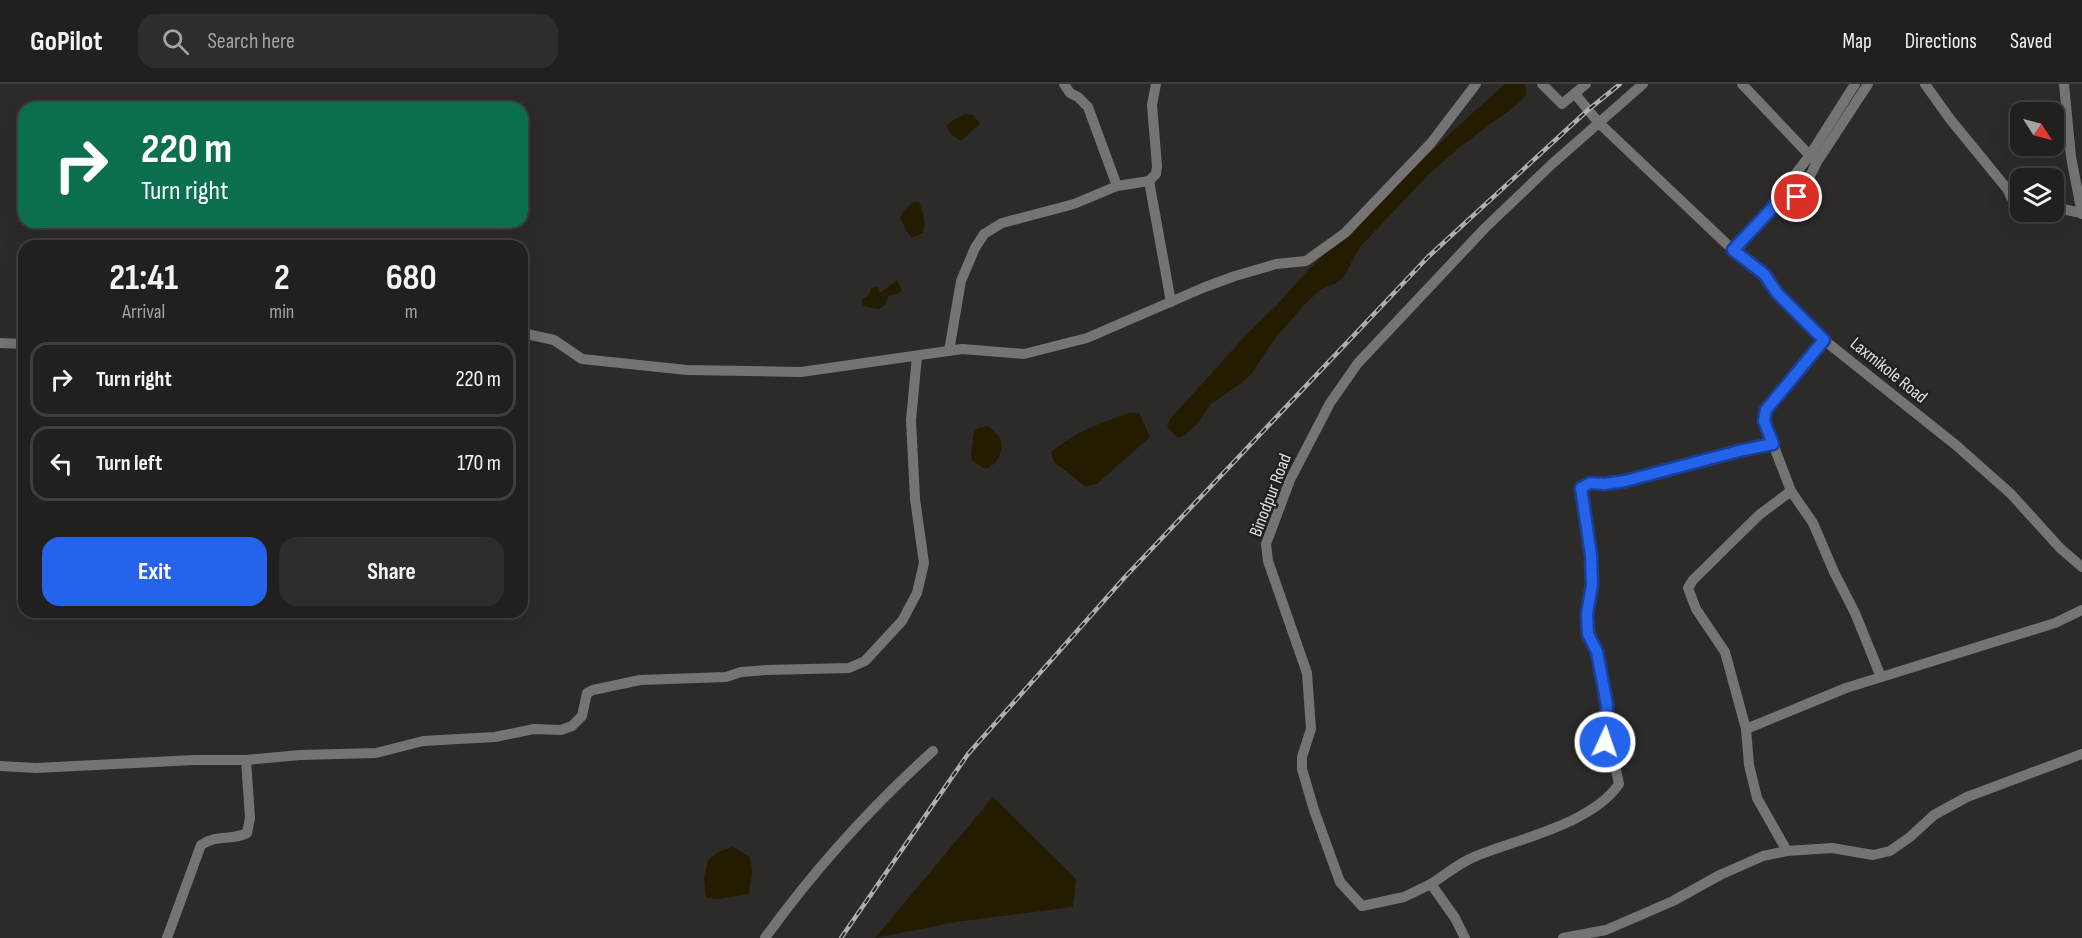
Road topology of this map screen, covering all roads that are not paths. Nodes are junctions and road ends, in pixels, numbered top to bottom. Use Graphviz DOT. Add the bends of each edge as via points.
graph roads {
  1 [pos="1064,84"];
  2 [pos="1156,84"];
  3 [pos="1476,84"];
  4 [pos="1542,84"];
  5 [pos="1586,84"];
  6 [pos="1643,84"];
  7 [pos="1742,84"];
  8 [pos="1855,84"];
  9 [pos="1868,84"];
  10 [pos="1925,84"];
  11 [pos="2064,84"];
  12 [pos="1575,94"];
  13 [pos="1599,123"];
  14 [pos="1813,159"];
  15 [pos="1149,181"];
  16 [pos="1117,186"];
  17 [pos="2010,195"];
  18 [pos="2064,209"];
  19 [pos="2082,213"];
  20 [pos="1764,215"];
  21 [pos="1733,250"];
  22 [pos="1172,302"];
  23 [pos="528,334"];
  24 [pos="1824,340"];
  25 [pos="0,344"];
  26 [pos="18,344"];
  27 [pos="949,351"];
  28 [pos="917,356"];
  29 [pos="1773,444"];
  30 [pos="1791,491"];
  31 [pos="2082,567"];
  32 [pos="2082,610"];
  33 [pos="1881,677"];
  34 [pos="1746,729"];
  35 [pos="933,751"];
  36 [pos="2082,754"];
  37 [pos="246,760"];
  38 [pos="0,766"];
  39 [pos="1787,851"];
  40 [pos="1431,884"];
  41 [pos="167,938"];
  42 [pos="765,938"];
  43 [pos="1465,938"];
  44 [pos="1563,938"];
  1 -- 16 [label="street" via="1088,107"];
  2 -- 15 [label="street" via="1152,105 1157,166"];
  3 -- 22 [label="street" via="1431,143 1345,233 1306,261 1266,267"];
  4 -- 12 [label="street" via="1562,104"];
  5 -- 12 [label="street"];
  6 -- 13 [label="street"];
  7 -- 14 [label="street"];
  8 -- 14 [label="street"];
  9 -- 14 [label="street"];
  10 -- 17 [label="street"];
  11 -- 19 [label="street" via="2071,157"];
  12 -- 13 [label="street, Laxmikole Road"];
  13 -- 21 [label="street, Laxmikole Road"];
  13 -- 40 [label="street, Binodpur Road" via="1485,228 1358,363 1330,404 1295,470 1266,544 1268,561 1307,673 1311,729 1302,769 1340,882 1362,906 1404,897"];
  14 -- 20 [label="street"];
  14 -- 20 [label="street" via="1801,194 1778,202"];
  15 -- 16 [label="street"];
  15 -- 22 [label="street"];
  16 -- 27 [label="street" via="1074,204 1002,223 984,234 961,281"];
  18 -- 19 [label="street"];
  20 -- 21 [label="street"];
  21 -- 24 [label="street, Laxmikole Road" via="1764,274 1777,293"];
  22 -- 27 [label="street" via="1087,338 1024,354"];
  23 -- 28 [label="street" via="554,340 582,359 687,370 801,372"];
  24 -- 29 [label="street" via="1766,410 1764,421"];
  24 -- 31 [label="street, Laxmikole Road" via="1957,446 2011,494"];
  25 -- 26 [label="street"];
  27 -- 28 [label="street"];
  28 -- 37 [label="street" via="911,420 915,499 924,563 917,593 902,621 865,661 849,668 640,680 593,690 587,693 582,717 561,730 534,729 495,737 423,741 376,753"];
  29 -- 30 [label="street"];
  29 -- 40 [label="street" via="1625,481 1590,483 1581,488 1591,555 1588,634 1597,652 1607,705 1605,742 1619,784 1595,808 1471,858"];
  30 -- 33 [label="street" via="1813,523"];
  30 -- 34 [label="street" via="1759,515 1689,588 1696,609 1725,652"];
  32 -- 33 [label="street" via="2055,623"];
  33 -- 34 [label="street"];
  34 -- 39 [label="street" via="1756,798"];
  35 -- 42 [label="street" via="850,833"];
  36 -- 39 [label="street" via="1967,797 1934,814 1890,851 1873,855 1832,848"];
  37 -- 38 [label="street"];
  37 -- 41 [label="street" via="250,818 247,833 209,838 201,845"];
  39 -- 44 [label="street" via="1763,856 1606,930"];
  40 -- 43 [label="street"];
}
